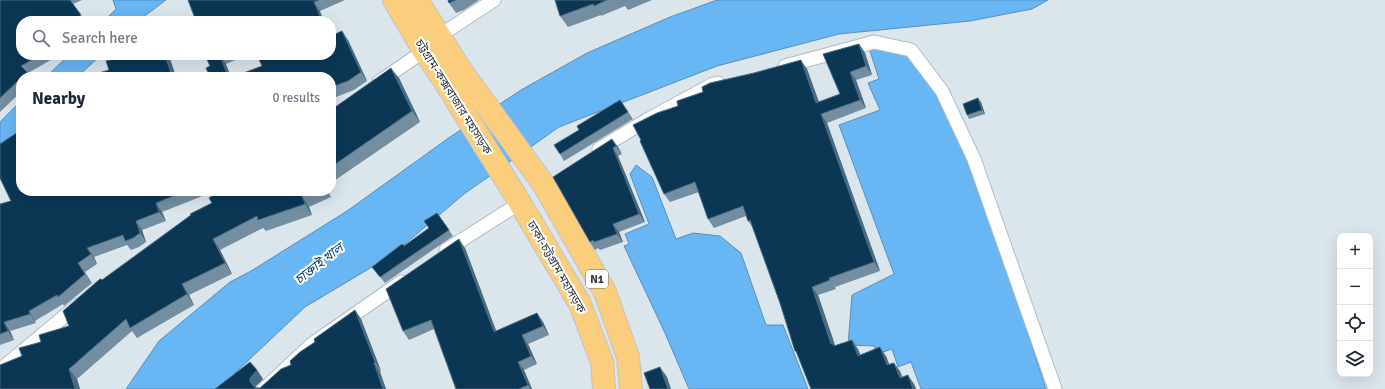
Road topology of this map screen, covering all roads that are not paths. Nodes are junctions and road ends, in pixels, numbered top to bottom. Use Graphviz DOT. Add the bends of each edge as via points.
graph roads {
  1 [pos="394,0"];
  2 [pos="417,0"];
  3 [pos="494,0"];
  4 [pos="439,36"];
  5 [pos="424,51"];
  6 [pos="773,70"];
  7 [pos="452,74"];
  8 [pos="728,80"];
  9 [pos="368,90"];
  10 [pos="589,155"];
  11 [pos="517,198"];
  12 [pos="434,259"];
  13 [pos="408,277"];
  14 [pos="84,300"];
  15 [pos="0,370"];
  16 [pos="264,389"];
  17 [pos="604,389"];
  18 [pos="631,389"];
  19 [pos="1054,389"];
  1 -- 5 [label="highway, চট্টগ্রাম-কক্সবাজার মহাসড়ক / N1"];
  2 -- 4 [label="highway, চট্টগ্রাম-কক্সবাজার মহাসড়ক / N1"];
  3 -- 4 [label="street"];
  4 -- 7 [label="highway, চট্টগ্রাম-কক্সবাজার মহাসড়ক / N1"];
  5 -- 7 [label="highway, চট্টগ্রাম-কক্সবাজার মহাসড়ক / N1"];
  5 -- 9 [label="street"];
  6 -- 19 [label="street" via="874,42 911,50 942,90 974,159"];
  7 -- 11 [label="highway, চট্টগ্রাম-কক্সবাজার মহাসড়ক / N1"];
  7 -- 18 [label="highway, চট্টগ্রাম-কক্সবাজার মহাসড়ক / N1" via="546,180 605,292 628,358"];
  8 -- 10 [label="street" via="714,84 647,120"];
  11 -- 12 [label="street"];
  11 -- 17 [label="highway, ঢাকা-চট্টগ্রাম মহাসড়ক / N1" via="580,304 602,362"];
  13 -- 16 [label="street" via="312,344"];
  14 -- 15 [label="street"];
}
